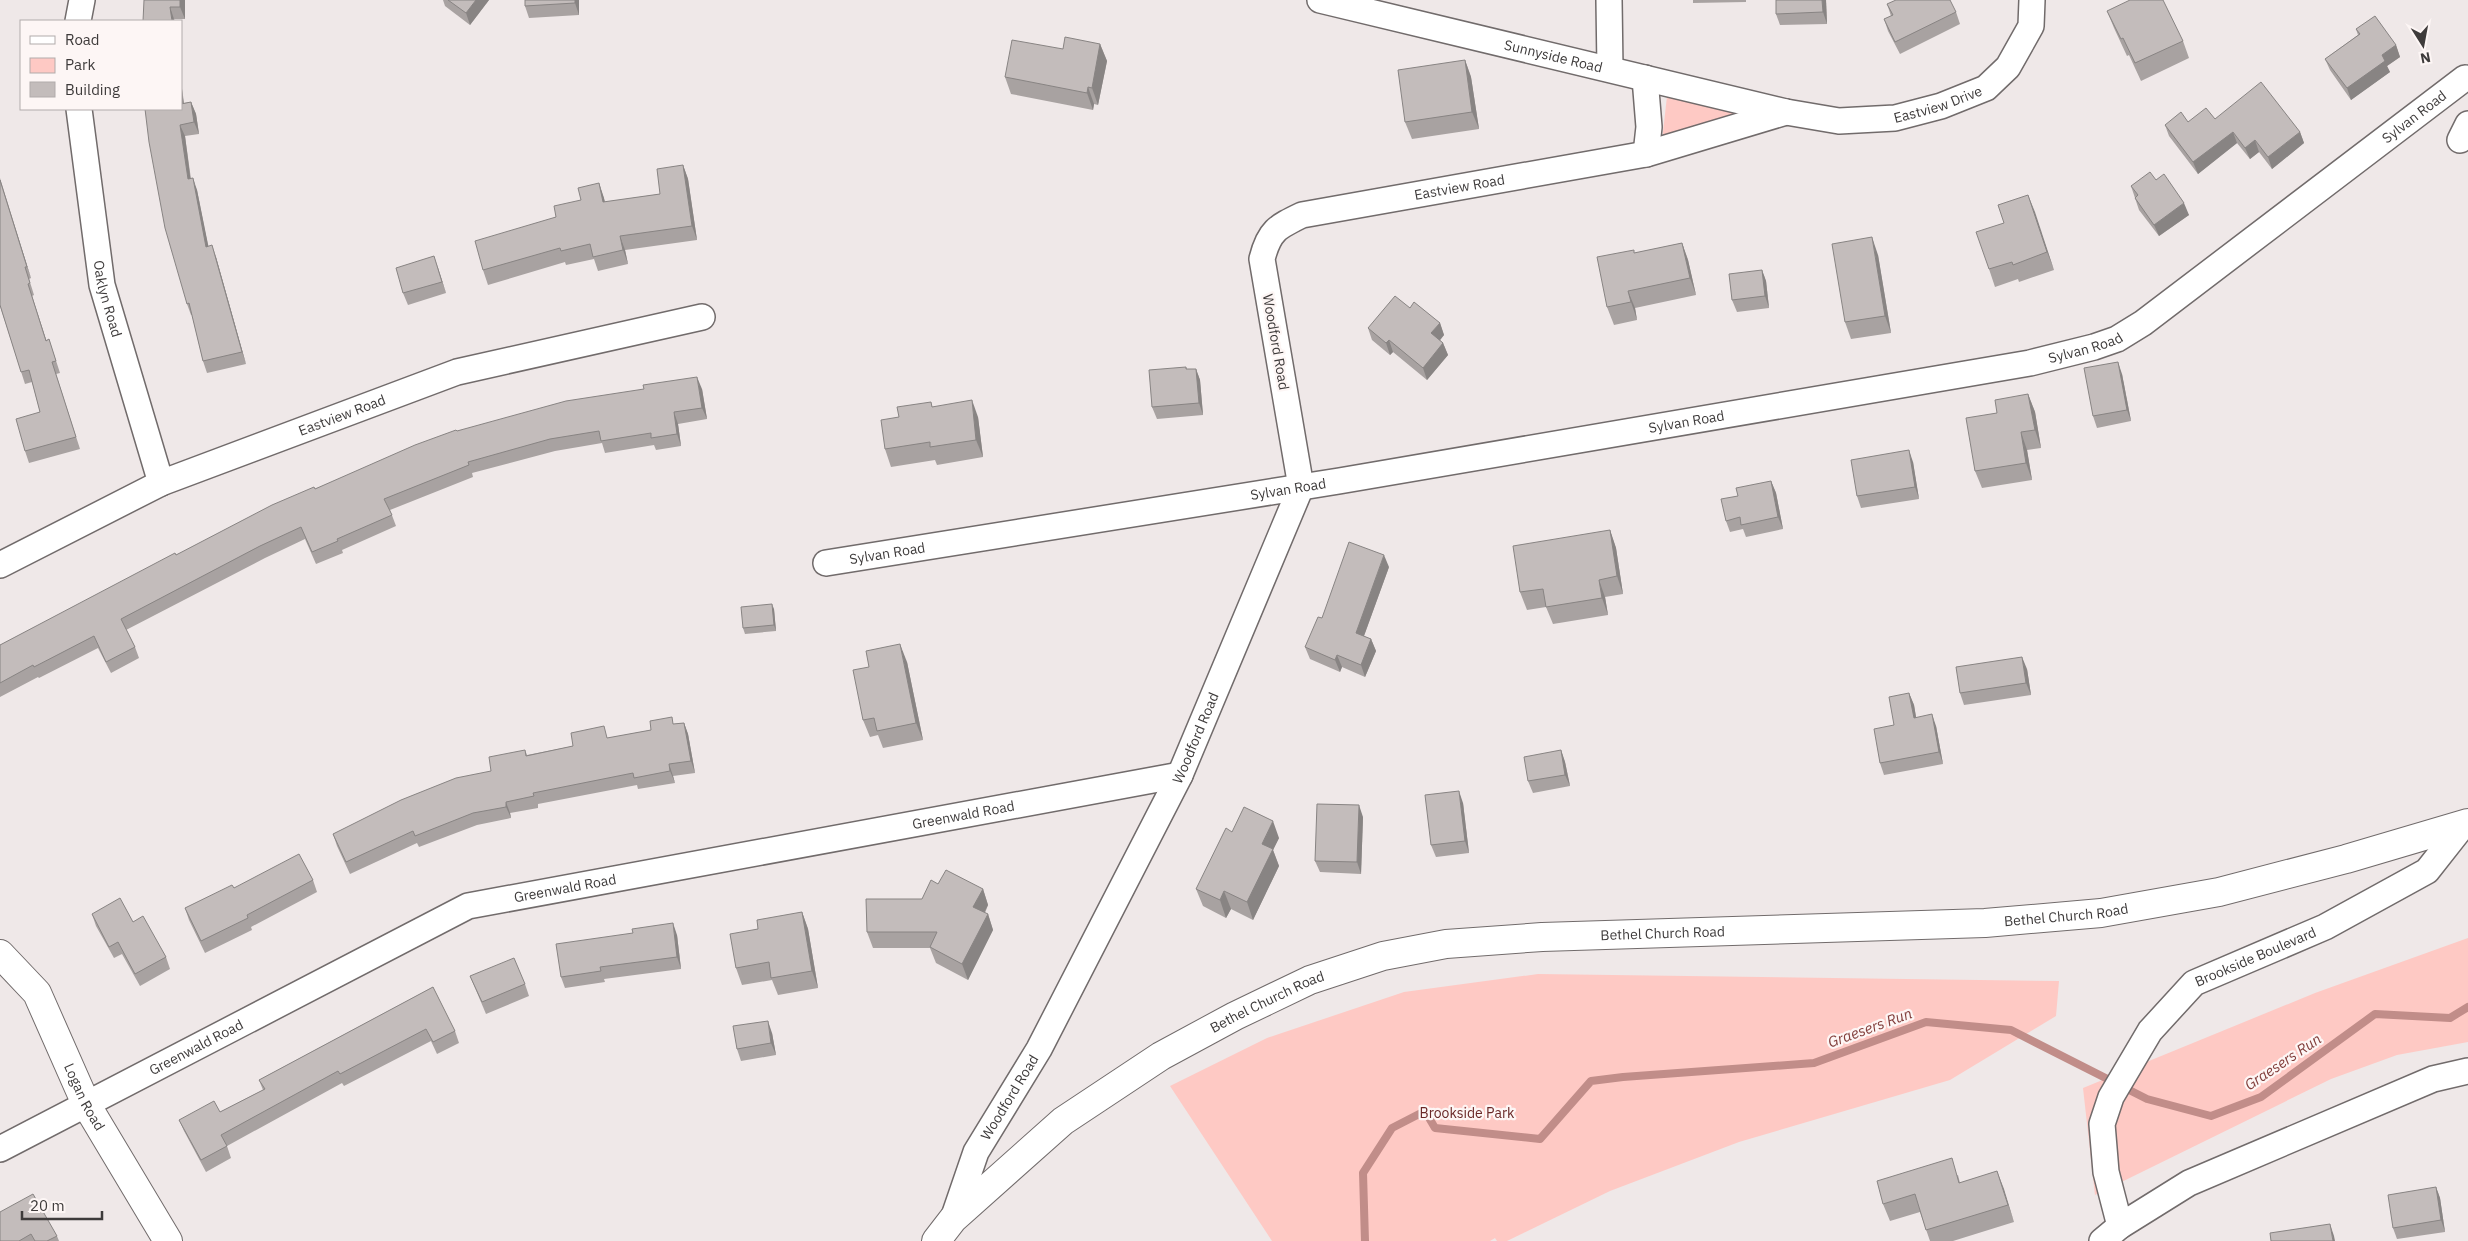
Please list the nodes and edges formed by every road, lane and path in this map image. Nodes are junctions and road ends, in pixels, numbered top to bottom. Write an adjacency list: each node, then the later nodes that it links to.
1 (82, 0): 5 (street)
2 (1320, 0): 6 (street, Sunnyside Road)
3 (1610, 0): 6 (street)
4 (2032, 0): 10 (street, Eastview Drive)
5 (78, 20)
6 (1610, 69): 7 (street, Sunnyside Road)
7 (1645, 78): 10 (street, Sunnyside Road); 11 (street)
8 (2465, 78): 15 (street, Sylvan Road)
9 (79, 110): 14 (street, Oaklyn Road)
10 (1786, 112): 11 (street, Eastview Road)
11 (1646, 154): 12 (street, Eastview Road)
12 (1276, 228): 15 (street, Woodford Road)
13 (702, 317): 14 (street, Eastview Road)
14 (161, 483): 17 (street, Eastview Road)
15 (1301, 487): 16 (street, Sylvan Road); 18 (street, Woodford Road)
16 (826, 563)
17 (0, 566)
18 (1180, 775): 22 (street, Greenwald Road); 24 (street, Woodford Road)
19 (2466, 824): 24 (street, Bethel Church Road); 25 (street, Brookside Boulevard)
20 (0, 954): 22 (street, Logan Road)
21 (2468, 1071): 25 (street, Brookside Boulevard)
22 (86, 1104): 23 (street, Greenwald Road); 26 (street, Logan Road)
23 (0, 1149)
24 (954, 1219): 27 (street, Bethel Church Road)
25 (2111, 1233)
26 (168, 1241)
27 (936, 1241)

